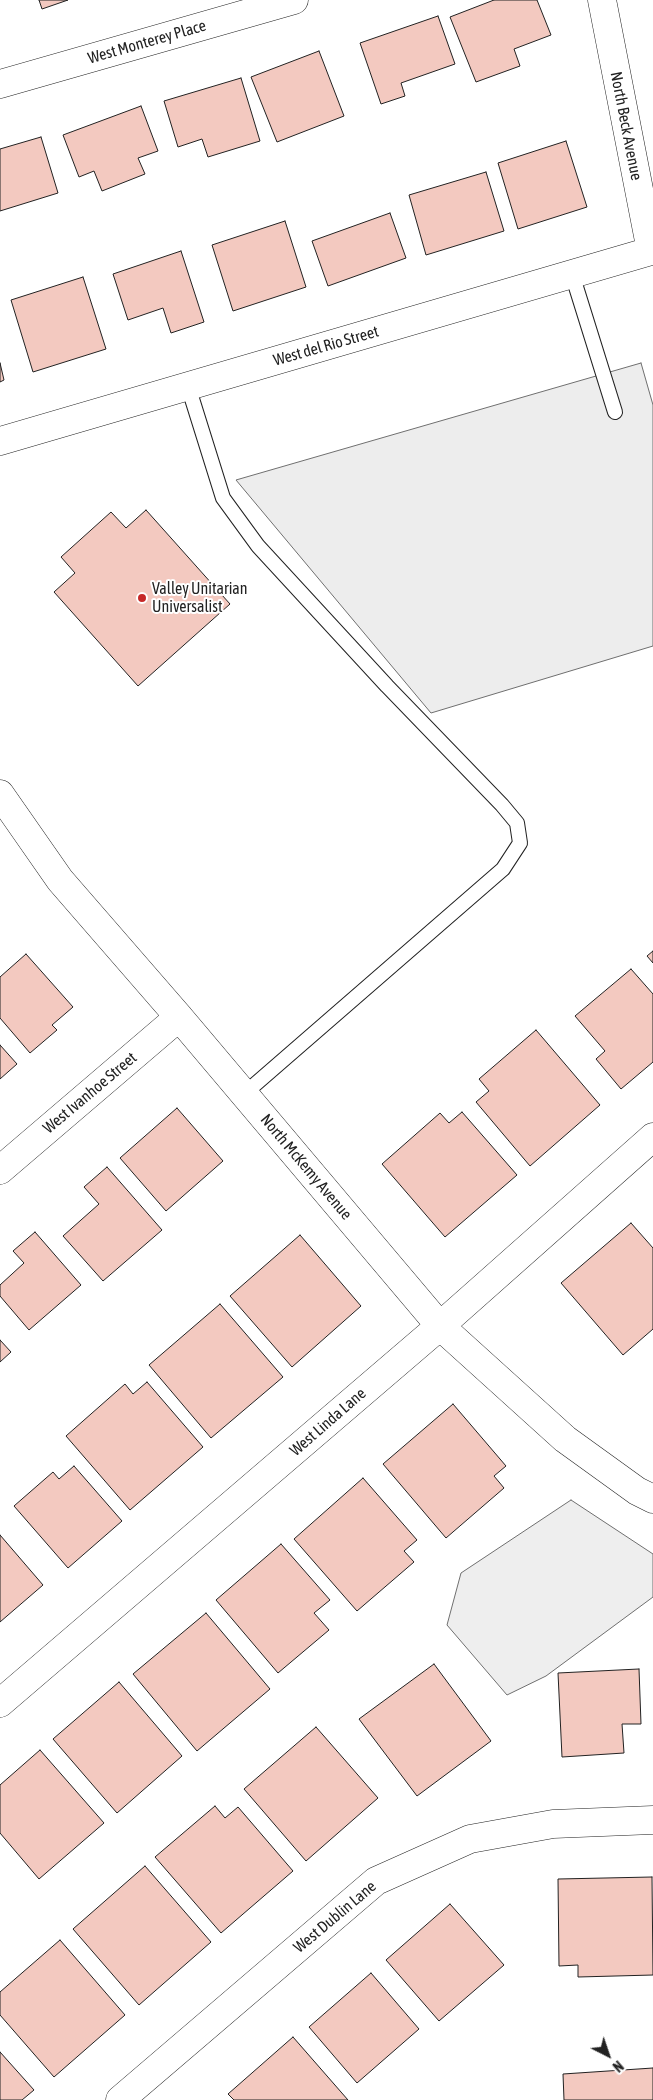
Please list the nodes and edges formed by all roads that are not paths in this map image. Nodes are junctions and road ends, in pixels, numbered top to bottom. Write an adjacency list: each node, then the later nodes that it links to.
1 (294, 0): 3 (street, West Monterey Place)
2 (602, 0): 4 (street, North Beck Avenue)
3 (0, 84)
4 (651, 251): 5 (street, West del Rio Street)
5 (572, 274): 6 (street, West del Rio Street); 7 (lane)
6 (188, 386): 8 (street, West del Rio Street); 11 (lane)
7 (615, 412)
8 (0, 441)
9 (0, 794): 10 (street, North McKemy Avenue)
10 (179, 1017): 11 (street, North McKemy Avenue); 13 (street, West Ivanhoe Street)
11 (244, 1094): 14 (street, North McKemy Avenue)
12 (653, 1137): 14 (street, West Linda Lane)
13 (0, 1170)
14 (440, 1326): 15 (street, North McKemy Avenue); 16 (street, West Linda Lane)
15 (653, 1499)
16 (0, 1703)
17 (653, 1820): 18 (street, West Dublin Lane)
18 (120, 2100)

